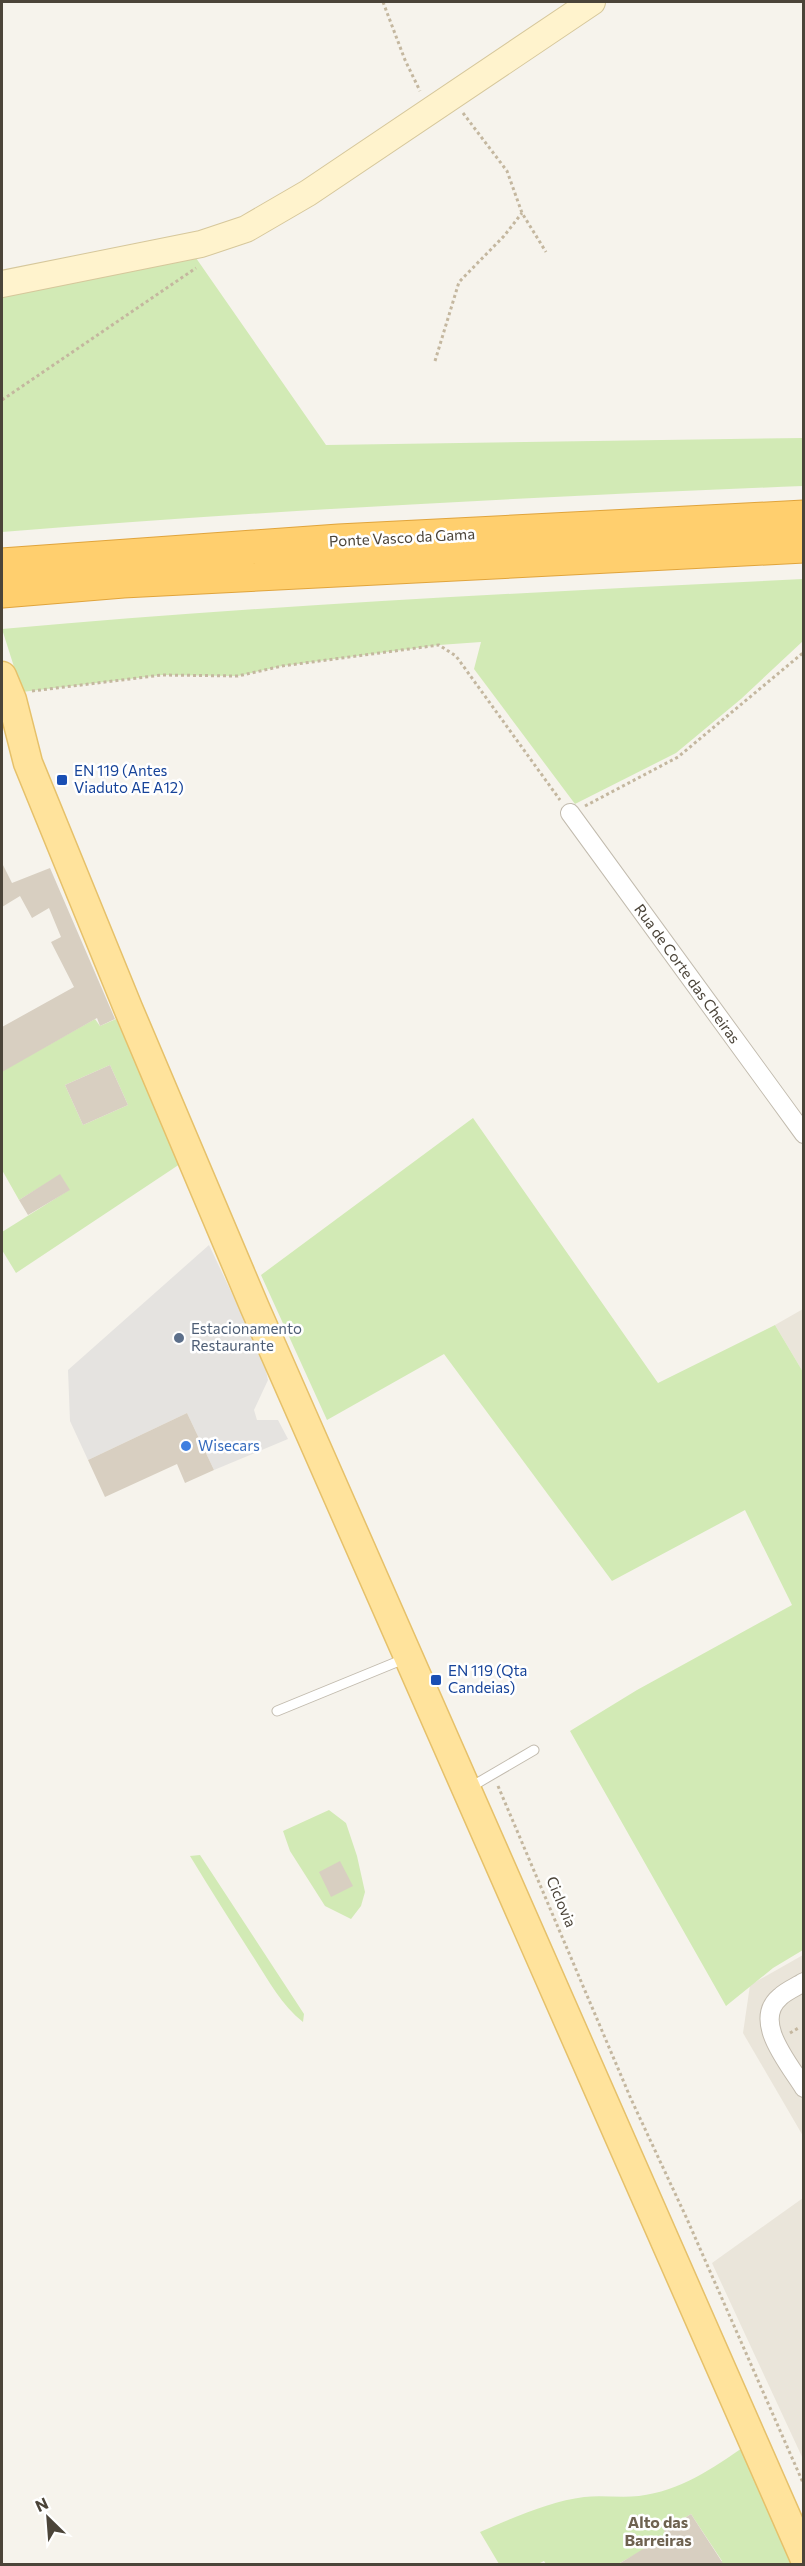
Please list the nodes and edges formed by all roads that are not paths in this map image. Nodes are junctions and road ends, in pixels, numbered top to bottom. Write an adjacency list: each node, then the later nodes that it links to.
1 (591, 2): 2 (street)
2 (2, 282)
3 (804, 518): 5 (highway, Ponte Vasco da Gama)
4 (804, 546): 5 (highway, Ponte Vasco da Gama)
5 (8, 577)
6 (5, 699): 9 (main road)
7 (570, 813): 8 (street, Rua de Corte das Cheiras)
8 (804, 1134)
9 (409, 1657): 10 (lane); 12 (main road)
10 (277, 1712)
11 (534, 1750): 12 (lane)
12 (467, 1790): 15 (main road)
13 (804, 1982): 14 (street)
14 (804, 2088)
15 (804, 2557)

